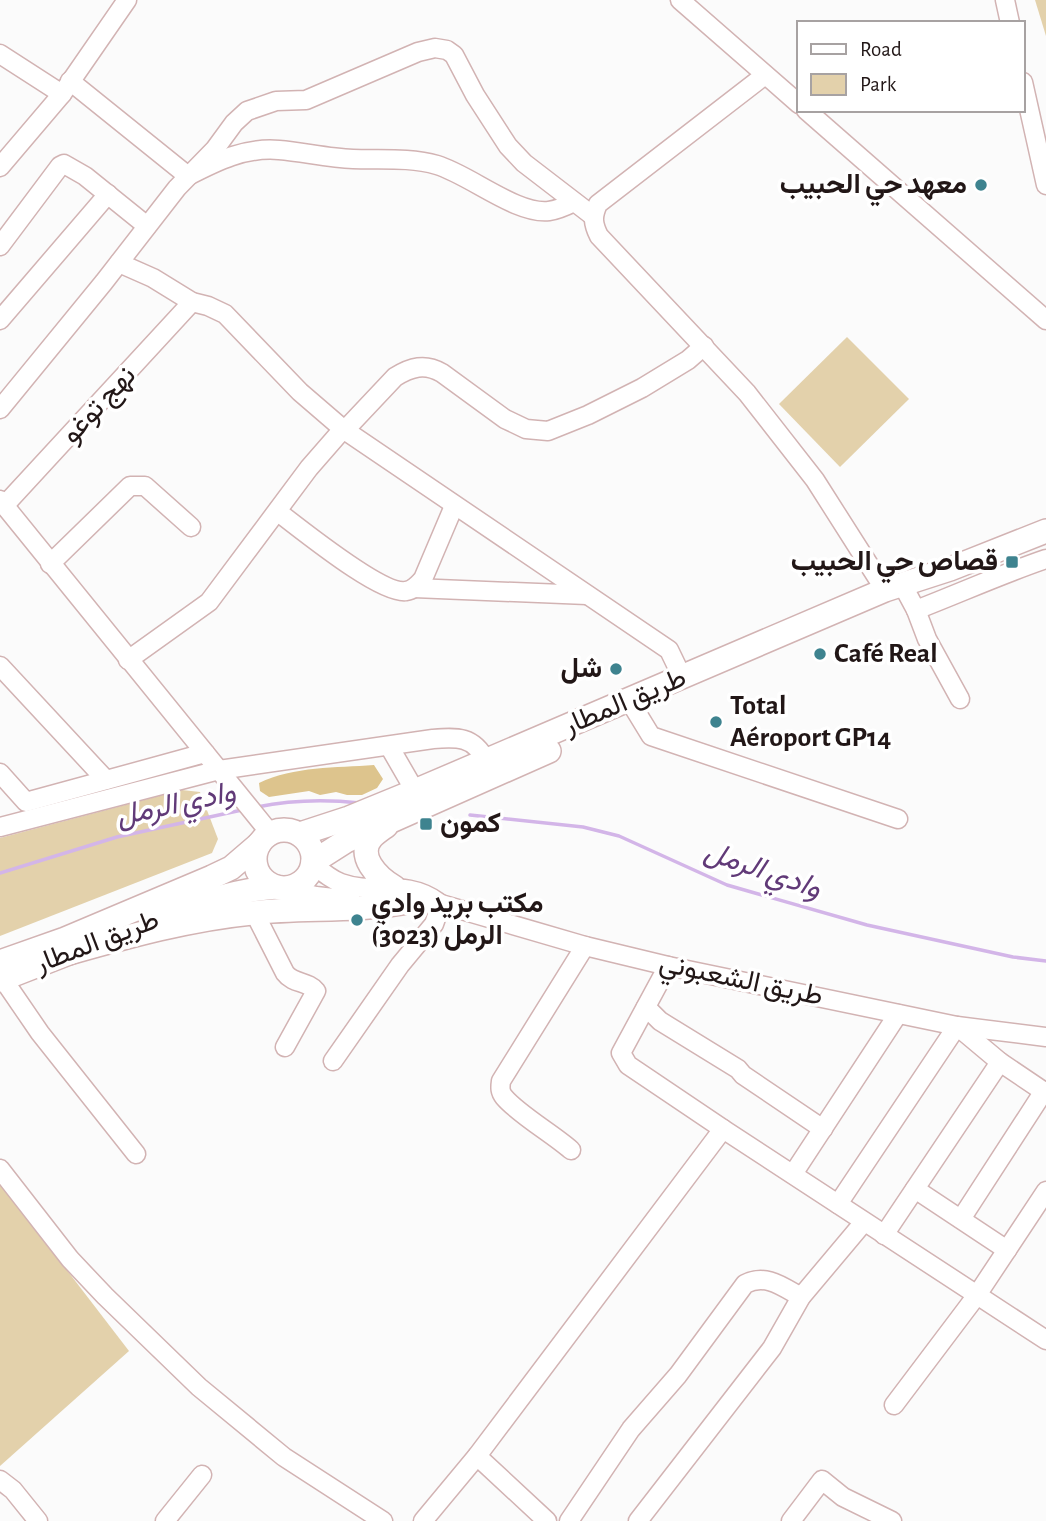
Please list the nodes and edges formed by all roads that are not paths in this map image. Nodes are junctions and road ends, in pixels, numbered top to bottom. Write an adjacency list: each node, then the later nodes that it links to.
1 (127, 0): 7 (street)
2 (680, 0): 6 (street)
3 (1005, 0): 4 (street)
4 (1010, 21)
5 (0, 54): 7 (street)
6 (765, 75): 9 (street); 16 (street)
7 (66, 88): 11 (street); 12 (street)
8 (1025, 91): 13 (street)
9 (797, 102)
10 (808, 112): 23 (street)
11 (0, 167)
12 (188, 176): 15 (street); 15 (street); 18 (street)
13 (1046, 185)
14 (108, 194): 17 (street); 18 (street); 22 (street)
15 (574, 202): 16 (street)
16 (593, 216): 24 (street)
17 (7, 224): 19 (street)
18 (147, 226): 20 (street)
19 (0, 246)
20 (119, 263): 21 (street); 25 (street)
21 (192, 302): 26 (street); 27 (street, نهج توغو)
22 (0, 320)
23 (1046, 320)
24 (704, 346): 26 (street); 36 (street)
25 (0, 409)
26 (344, 430): 28 (street); 29 (street)
27 (2, 503): 33 (street)
28 (453, 506): 34 (street); 35 (street)
29 (278, 512): 34 (street); 37 (street)
30 (191, 527): 33 (street)
31 (1046, 531): 36 (main road, طريق المطار)
32 (1046, 559): 36 (street)
33 (50, 564): 37 (street)
34 (414, 588): 35 (street)
35 (587, 595): 39 (street)
36 (903, 595): 39 (main road, طريق المطار); 40 (street); 41 (main road, طريق المطار)
37 (128, 660): 43 (street)
38 (1, 669): 47 (street)
39 (682, 677): 41 (main road, طريق المطار)
40 (960, 699)
41 (632, 706): 44 (main road, طريق المطار); 50 (street); 51 (main road, طريق المطار)
42 (389, 746): 44 (street); 45 (street); 48 (street)
43 (205, 753): 45 (street); 47 (street)
44 (486, 761): 48 (main road, طريق المطار)
45 (219, 770): 49 (street); 54 (street)
46 (0, 773): 49 (street)
47 (106, 780): 49 (street)
48 (415, 791): 53 (main road, طريق المطار)
49 (28, 811): 52 (street)
50 (898, 818)
51 (396, 819): 55 (main road, طريق المطار); 57 (main road)
52 (0, 827)
53 (300, 834): 54 (main road); 55 (main road)
54 (264, 839): 56 (main road); 63 (main road, طريق المطار)
55 (313, 863): 56 (main road); 57 (street, طريق الشعبوني)
56 (279, 888): 57 (street, طريق الشعبوني); 61 (main road, طريق المطار)
57 (398, 895): 58 (street, طريق الشعبوني); 59 (main road)
58 (441, 904): 60 (street, طريق الشعبوني); 69 (street)
59 (254, 912): 61 (main road); 68 (street)
60 (585, 946): 62 (street, طريق الشعبوني); 74 (street)
61 (69, 953): 63 (main road, طريق المطار)
62 (668, 966): 64 (street); 65 (street, طريق الشعبوني)
63 (1, 974): 75 (street)
64 (646, 1007): 72 (street); 73 (street)
65 (898, 1014): 66 (street, طريق الشعبوني); 73 (street)
66 (957, 1026): 67 (street, طريق الشعبوني); 70 (street); 80 (street)
67 (1046, 1037)
68 (285, 1047)
69 (333, 1061)
70 (1000, 1062): 71 (street); 78 (street)
71 (1045, 1092): 81 (street)
72 (723, 1129): 77 (street); 89 (street)
73 (823, 1129): 77 (street)
74 (571, 1150)
75 (136, 1154)
76 (0, 1169): 94 (street)
77 (793, 1174): 80 (street)
78 (915, 1189): 81 (street); 83 (street)
79 (1046, 1191): 84 (street)
80 (838, 1204): 82 (street)
81 (961, 1219): 84 (street)
82 (864, 1222): 83 (street); 86 (street)
83 (884, 1235): 85 (street)
84 (1007, 1250): 85 (street)
85 (976, 1295): 87 (street); 88 (street)
86 (801, 1297): 97 (street); 98 (street)
87 (1046, 1340)
88 (894, 1405)
89 (477, 1456): 95 (street); 96 (street)
90 (202, 1475): 93 (street)
91 (0, 1480): 92 (street)
92 (38, 1521)
93 (165, 1521)
94 (383, 1521)
95 (423, 1521)
96 (547, 1521)
97 (569, 1521)
98 (638, 1521)
99 (791, 1521): 100 (street)
100 (892, 1521)

